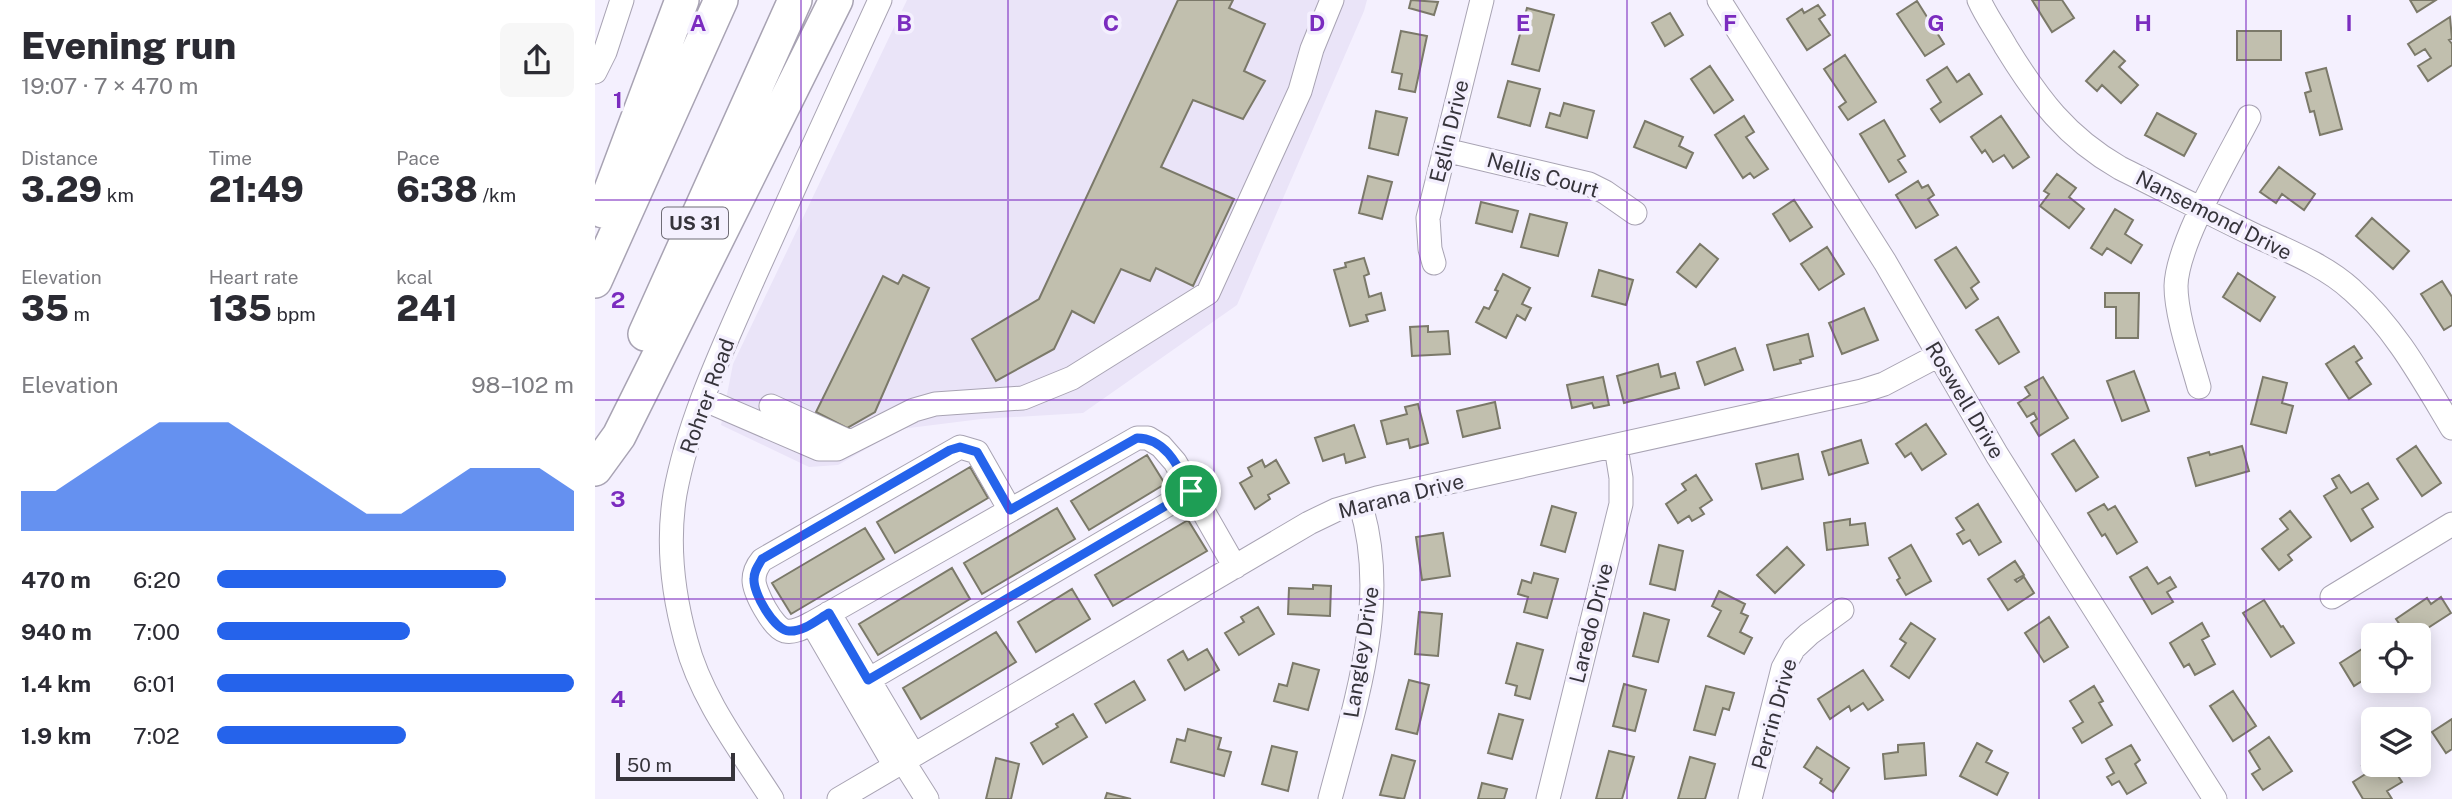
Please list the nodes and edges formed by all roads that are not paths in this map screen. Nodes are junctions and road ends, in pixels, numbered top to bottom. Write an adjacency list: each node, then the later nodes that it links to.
1 (622, 0): 11 (street)
2 (682, 0): 16 (highway)
3 (721, 0): 18 (highway, US 31)
4 (795, 0): 25 (highway, US 31)
5 (836, 0): 27 (highway)
6 (880, 0): 21 (street, Rohrer Road)
7 (1332, 0): 24 (street)
8 (1482, 0): 13 (street, Eglin Drive)
9 (1719, 0): 19 (street, Roswell Drive)
10 (1979, 0): 14 (street, Nansemond Drive)
11 (595, 72)
12 (2249, 117): 14 (street)
13 (1445, 150): 15 (street, Nellis Court); 17 (street, Eglin Drive)
14 (2202, 209): 20 (street); 23 (street, Nansemond Drive)
15 (1635, 213)
16 (595, 231)
17 (1434, 263)
18 (595, 281)
19 (1939, 355): 26 (street, Marana Drive); 44 (street, Roswell Drive)
20 (2199, 387)
21 (703, 399): 24 (street); 38 (street, Rohrer Road)
22 (771, 406): 24 (street)
23 (2452, 428)
24 (850, 442)
25 (595, 445)
26 (1616, 447): 29 (street, Marana Drive); 42 (street, Laredo Drive)
27 (595, 469)
28 (1191, 491): 30 (street); 32 (street); 36 (street)
29 (1360, 503): 32 (street, Marana Drive); 41 (street, Langley Drive)
30 (1010, 510): 35 (street); 35 (street)
31 (2452, 524): 33 (street)
32 (1234, 567): 37 (street, Marana Drive)
33 (2332, 597)
34 (1842, 610): 43 (street, Perrin Drive)
35 (820, 618): 36 (street)
36 (860, 685): 37 (street)
37 (904, 760): 39 (street, Marana Drive); 40 (street)
38 (772, 799)
39 (839, 799)
40 (927, 799)
41 (1330, 799)
42 (1548, 799)
43 (1750, 799)
44 (2215, 799)

